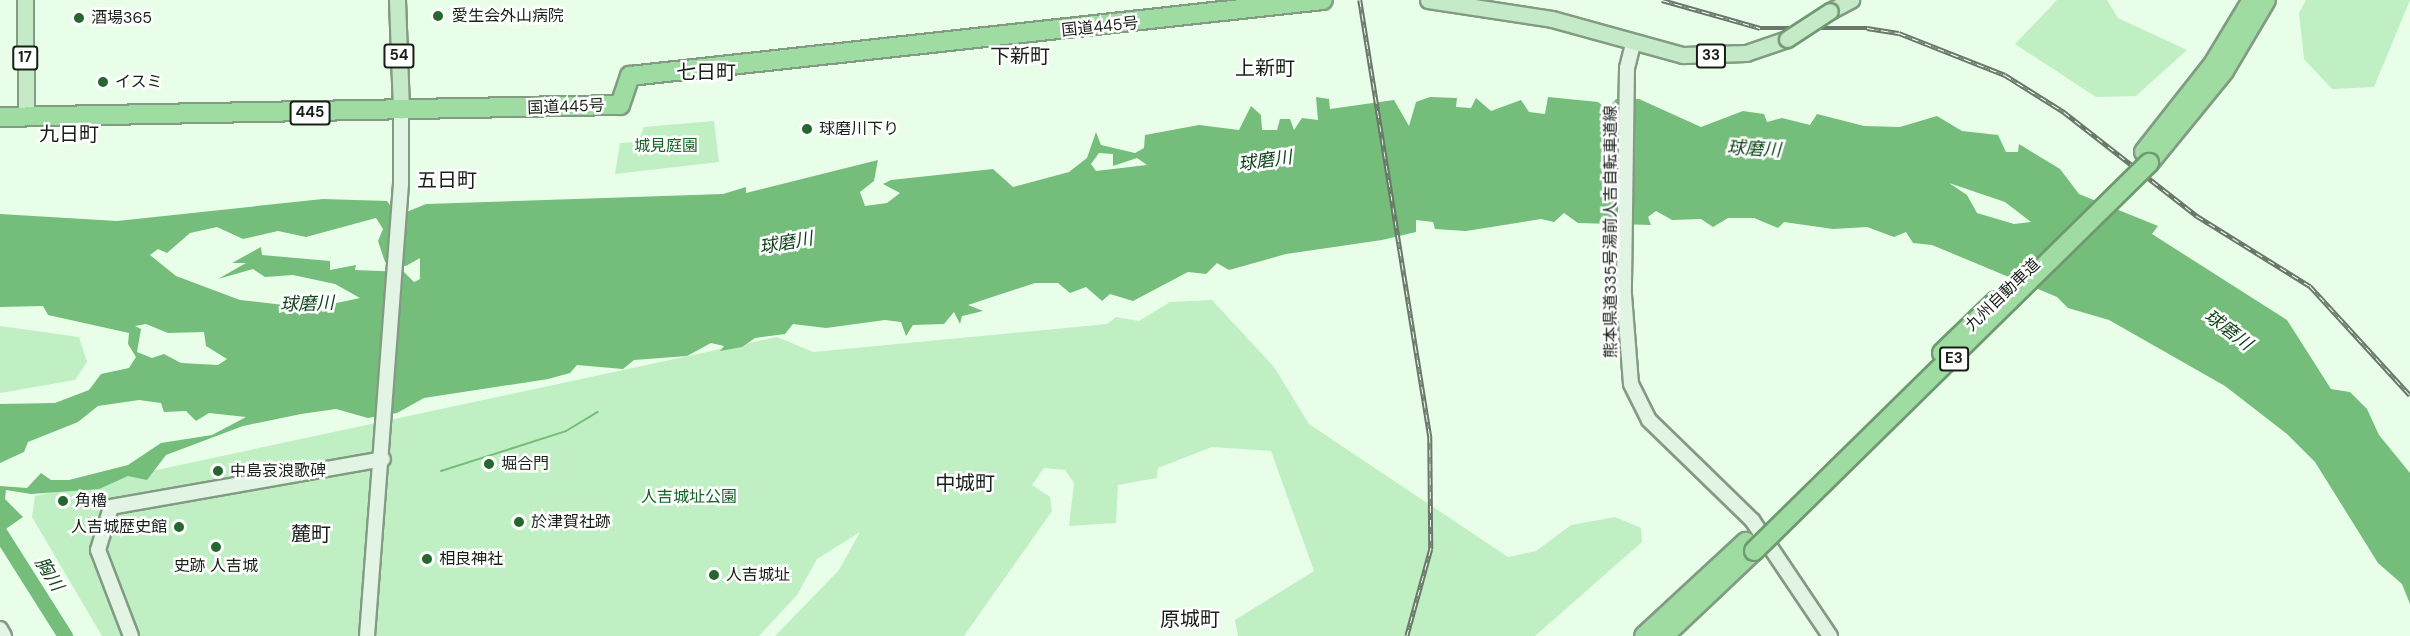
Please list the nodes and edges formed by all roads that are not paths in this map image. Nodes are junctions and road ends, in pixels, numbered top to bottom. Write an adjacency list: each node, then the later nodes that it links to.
1 (25, 0): 10 (main road, 17)
2 (397, 0): 9 (main road, 54)
3 (1323, 0): 9 (highway, 国道445号 / 445)
4 (1428, 0): 8 (main road, 33)
5 (1851, 0): 8 (main road, 33, bridge)
6 (2252, 0): 12 (highway, 九州自動車道 / E3)
7 (2266, 0): 12 (highway, 九州自動車道 / E3)
8 (1633, 44): 21 (street, 熊本県道335号湯前人吉自転車道線)
9 (400, 111): 10 (highway, 国道445号 / 445); 13 (street)
10 (26, 116): 11 (highway, 国道445号 / 445)
11 (0, 117)
12 (2145, 160): 14 (highway, 九州自動車道 / E3, bridge)
13 (383, 459): 17 (street); 18 (street)
14 (1750, 546): 19 (highway, 九州自動車道 / E3); 20 (highway, 九州自動車道 / E3)
15 (0, 629): 16 (street)
16 (4, 636)
17 (131, 636)
18 (367, 636)
19 (1644, 636)
20 (1664, 636)
21 (1830, 636)

